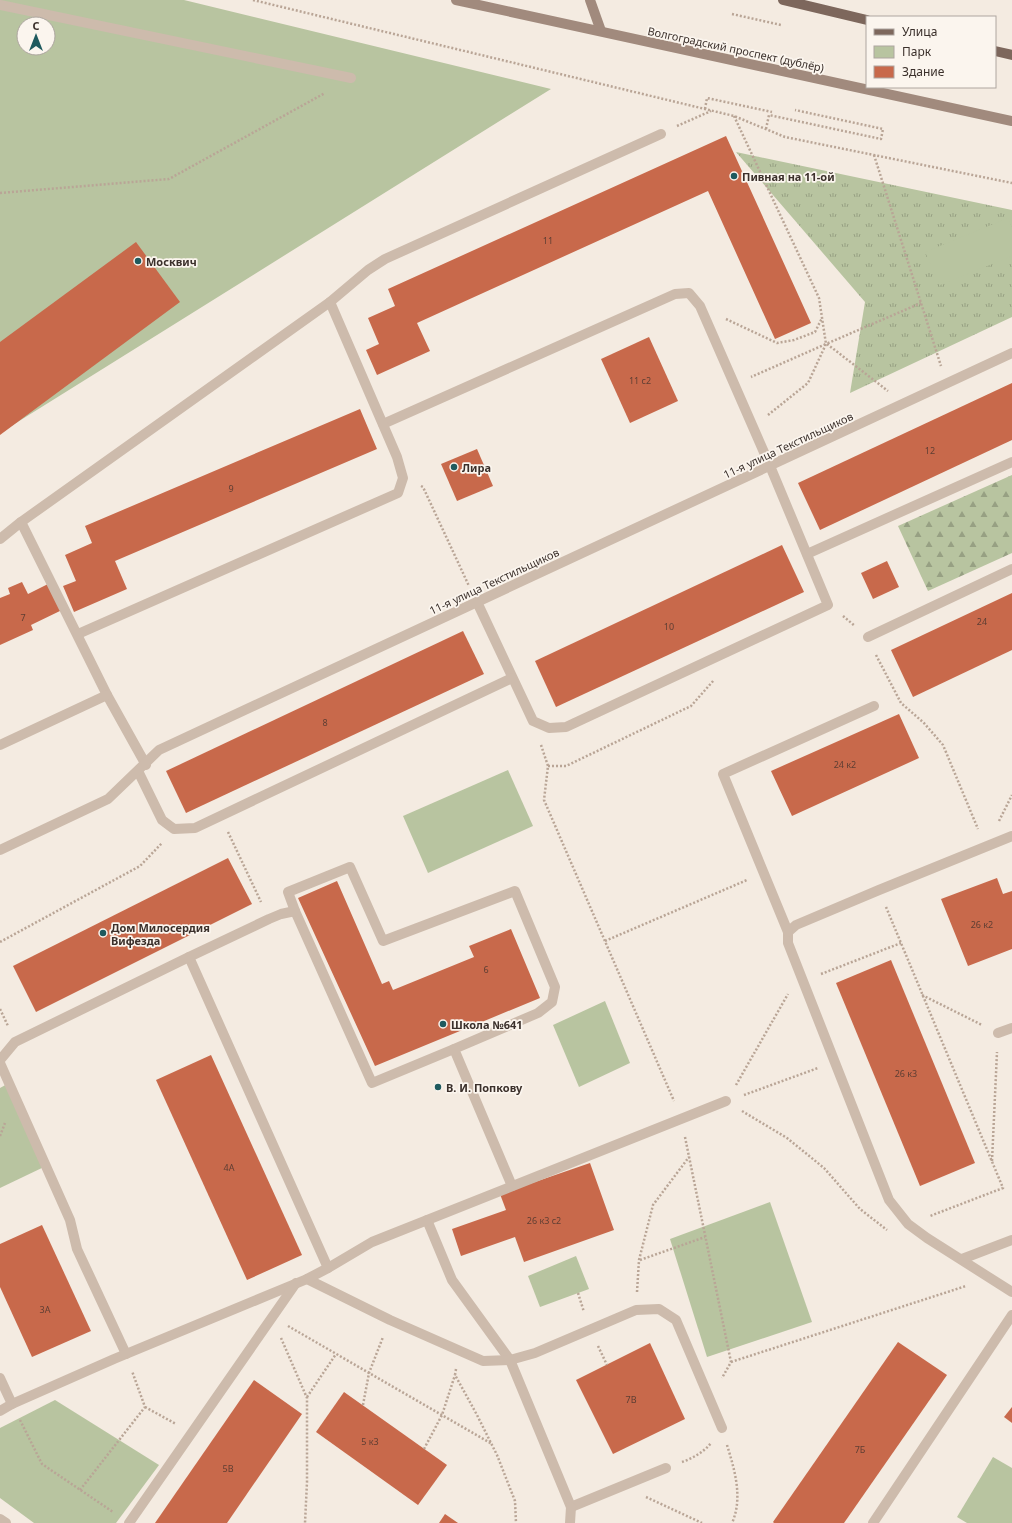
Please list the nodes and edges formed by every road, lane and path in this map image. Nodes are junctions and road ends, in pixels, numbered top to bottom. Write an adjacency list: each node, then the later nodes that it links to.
1 (253, 0): 13 (path)
2 (456, 0): 9 (main road, Волгоградский проспект (дублёр))
3 (590, 0): 9 (main road)
4 (783, 0): 7 (main road, bridge)
5 (0, 5): 12 (street)
6 (732, 14): 8 (path)
7 (866, 20)
8 (782, 25)
9 (602, 31): 18 (main road, Волгоградский проспект (дублёр))
10 (996, 51): 11 (main road)
11 (1012, 55)
12 (351, 78): 23 (path)
13 (705, 109): 14 (path); 16 (path)
14 (712, 110): 17 (path); 20 (path)
15 (795, 110): 19 (path)
16 (772, 112)
17 (734, 116): 19 (path); 27 (path)
18 (1012, 121)
19 (766, 129): 21 (path)
20 (661, 134): 24 (street)
21 (874, 155): 22 (path); 25 (path)
22 (1012, 183)
23 (0, 192)
24 (330, 302): 33 (street); 38 (street)
25 (921, 303): 28 (path); 30 (path)
26 (700, 306): 27 (path); 31 (street); 33 (street)
27 (822, 318): 28 (path)
28 (826, 344): 31 (path); 32 (path); 34 (path)
29 (1012, 354): 30 (street, 11-я улица Текстильщиков)
30 (947, 384): 32 (street, 11-я улица Текстильщиков)
31 (734, 385): 34 (street)
32 (904, 404): 36 (street, 11-я улица Текстильщиков)
33 (383, 424): 37 (street)
34 (753, 427): 36 (street)
35 (1012, 462): 40 (street)
36 (770, 466): 40 (street); 43 (street, 11-я улица Текстильщиков)
37 (403, 478): 42 (path); 45 (street)
38 (21, 522): 39 (street); 45 (street)
39 (0, 539)
40 (807, 554): 44 (street)
41 (1012, 569): 46 (street)
42 (466, 581)
43 (477, 602): 48 (street); 52 (street, 11-я улица Текстильщиков)
44 (828, 605): 46 (path); 48 (street)
45 (78, 634): 49 (street)
46 (868, 637): 56 (path)
47 (716, 677): 63 (path)
48 (512, 678): 53 (street)
49 (107, 695): 51 (street); 52 (street)
50 (874, 706): 58 (street)
51 (0, 745)
52 (142, 768): 54 (street); 57 (street, 11-я улица Текстильщиков)
53 (220, 816): 54 (street); 61 (path)
54 (174, 829): 64 (path)
55 (1012, 836): 56 (street)
56 (986, 846): 59 (street)
57 (0, 850)
58 (764, 873): 62 (street); 63 (path)
59 (879, 890): 62 (street); 65 (path)
60 (295, 911): 61 (street); 71 (street); 71 (street)
61 (269, 919): 66 (street)
62 (788, 932): 67 (street)
63 (605, 941): 76 (path)
64 (0, 942)
65 (901, 943): 67 (path); 68 (path)
66 (189, 957): 72 (street); 87 (street)
67 (801, 977): 73 (street); 75 (path)
68 (922, 995): 70 (path); 78 (path)
69 (1012, 1028): 70 (street)
70 (998, 1033): 78 (path)
71 (454, 1049): 79 (street)
72 (0, 1060)
73 (835, 1062): 75 (path); 81 (street)
74 (0, 1063): 97 (street)
75 (726, 1101): 76 (street); 82 (path)
76 (681, 1118): 77 (path); 79 (street)
77 (689, 1157): 83 (path); 86 (path)
78 (992, 1162): 81 (path)
79 (512, 1186): 80 (street)
80 (427, 1220): 87 (street); 99 (street)
81 (908, 1224): 85 (street)
82 (889, 1232)
83 (705, 1237): 86 (path); 88 (path)
84 (1012, 1240): 85 (street)
85 (962, 1259): 88 (street)
86 (639, 1260): 92 (path)
87 (328, 1268): 89 (street)
88 (991, 1278): 91 (street)
89 (307, 1279): 90 (street); 95 (street)
90 (296, 1283): 94 (street); 97 (street)
91 (1012, 1292)
92 (636, 1310): 99 (street); 109 (street)
93 (1012, 1315): 125 (street)
94 (272, 1317): 98 (path); 103 (path); 110 (street)
95 (390, 1320): 96 (street); 100 (path)
96 (456, 1348): 99 (street); 101 (path)
97 (126, 1354): 104 (street); 106 (path)
98 (336, 1354): 100 (path); 103 (path)
99 (510, 1360): 116 (street)
100 (369, 1373): 105 (path); 108 (path)
101 (455, 1374): 108 (path); 111 (path)
102 (0, 1378): 104 (street)
103 (307, 1398): 120 (path)
104 (12, 1404): 107 (street); 115 (path)
105 (363, 1405)
106 (145, 1407): 110 (path); 115 (path)
107 (0, 1411)
108 (442, 1415): 111 (path); 112 (path)
109 (722, 1428): 113 (path); 124 (path)
110 (191, 1433): 119 (street)
111 (492, 1444): 121 (path)
112 (424, 1449)
113 (666, 1468): 114 (street)
114 (623, 1486): 116 (street); 123 (path)
115 (80, 1490): 119 (path)
116 (571, 1507): 122 (street)
117 (0, 1519): 118 (street)
118 (6, 1523)
119 (129, 1523)
120 (305, 1523)
121 (516, 1523)
122 (570, 1523)
123 (702, 1523)
124 (732, 1523)
125 (873, 1523)

